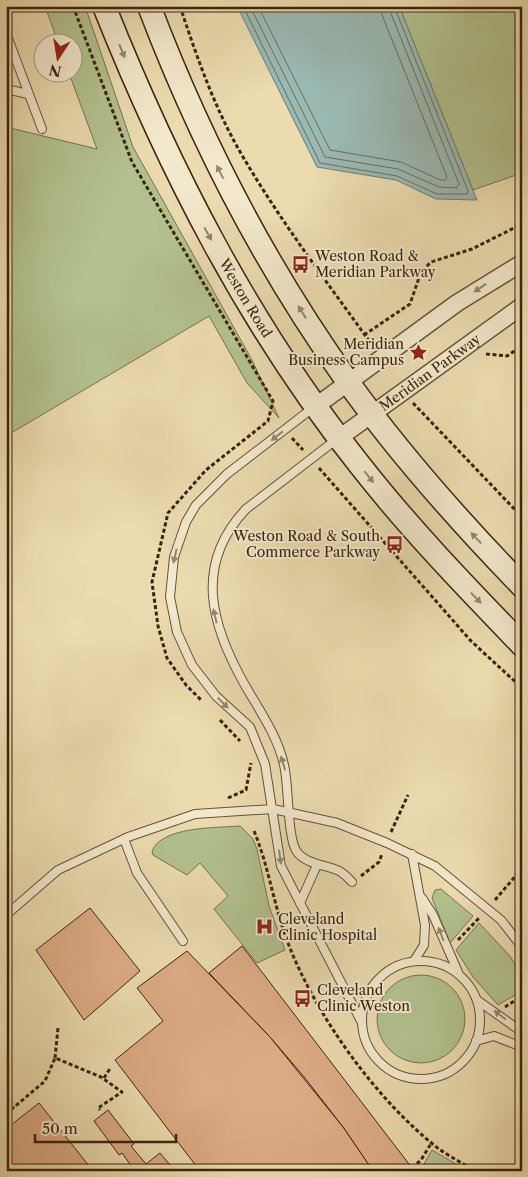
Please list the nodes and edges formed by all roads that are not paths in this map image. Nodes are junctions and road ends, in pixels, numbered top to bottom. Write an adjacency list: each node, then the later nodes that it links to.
1 (104, 6): 10 (main road, Weston Road, one-way to 10)
2 (149, 6): 9 (main road, one-way to 2)
3 (6, 33): 5 (lane)
4 (6, 89): 5 (lane)
5 (28, 94): 6 (lane)
6 (42, 129)
7 (522, 262): 9 (street, one-way to 9)
8 (522, 306): 11 (street, Meridian Parkway)
9 (348, 382): 10 (street); 11 (main road)
10 (316, 406): 12 (main road, Weston Road); 15 (lane, one-way to 15)
11 (371, 414): 12 (street, Meridian Parkway); 13 (main road, one-way to 11)
12 (339, 438): 14 (main road, Weston Road, one-way to 14); 16 (lane, one-way to 12)
13 (522, 586)
14 (522, 645)
15 (273, 809): 16 (lane); 17 (lane); 22 (lane, one-way to 22)
16 (290, 811): 18 (lane); 19 (lane)
17 (124, 839): 23 (lane); 24 (lane)
18 (412, 854): 21 (lane); 25 (lane)
19 (317, 866): 20 (lane); 22 (lane)
20 (352, 882)
21 (419, 894): 26 (lane); 27 (lane, one-way to 21)
22 (300, 904): 29 (lane)
23 (6, 915)
24 (183, 941)
25 (522, 947)
26 (414, 961): 27 (lane); 29 (lane)
27 (460, 976): 28 (lane)
28 (477, 1000): 30 (lane, one-way to 28); 31 (lane)
29 (361, 1021): 31 (lane)
30 (522, 1032)
31 (476, 1041): 32 (lane)
32 (522, 1046)

